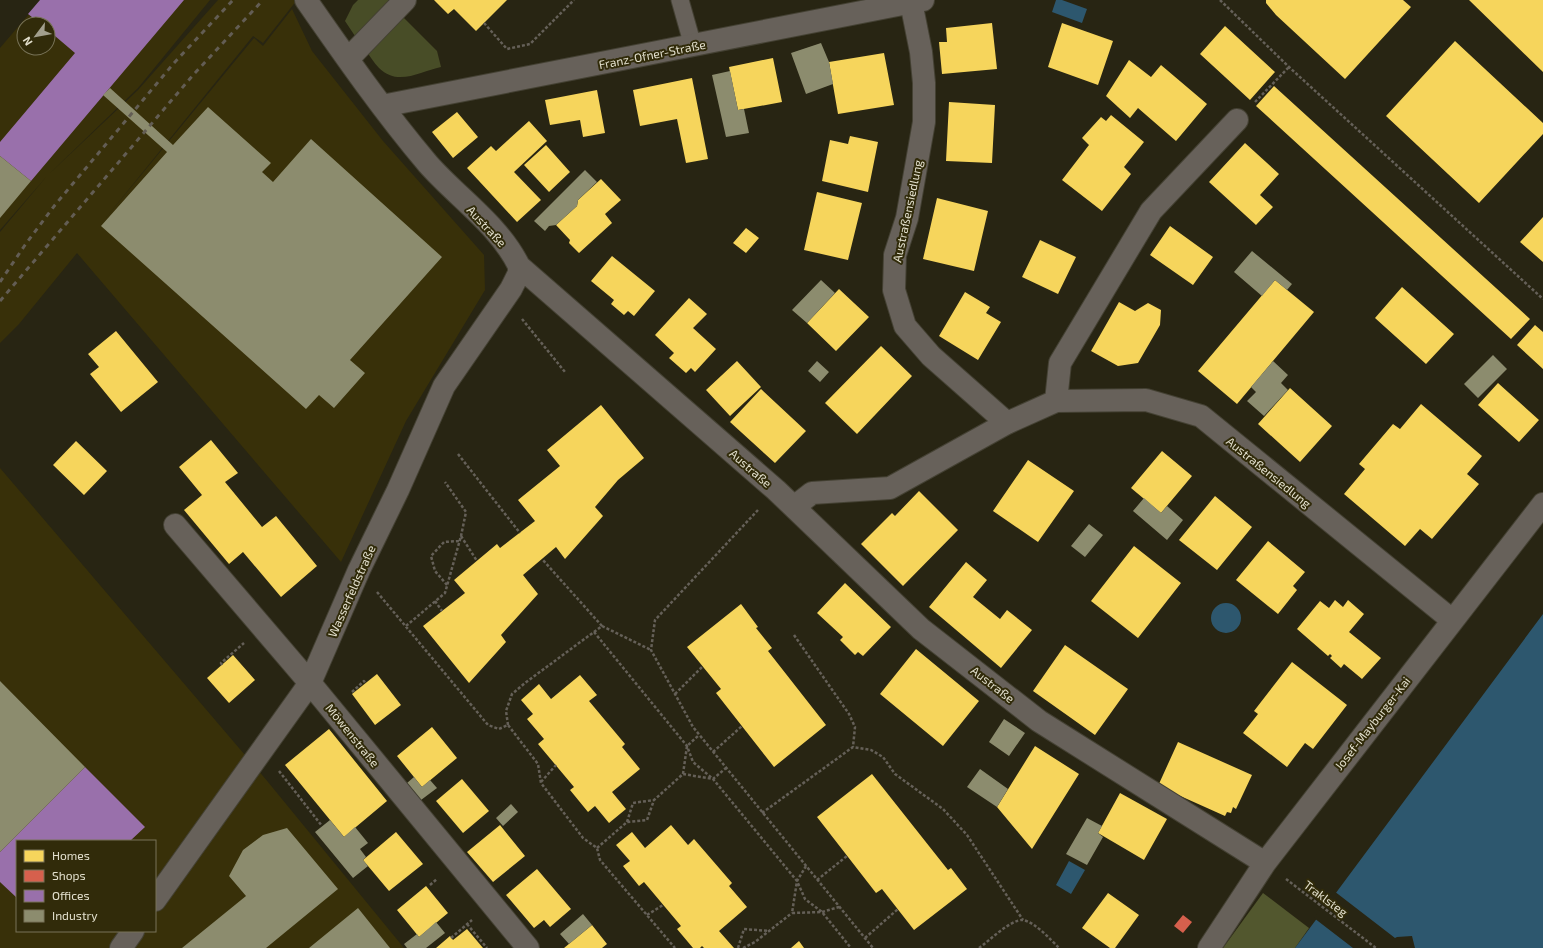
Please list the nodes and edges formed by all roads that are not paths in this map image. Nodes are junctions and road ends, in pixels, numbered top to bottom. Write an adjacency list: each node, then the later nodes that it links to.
1 (306, 0): 6 (street, Austraße)
2 (405, 0): 6 (street)
3 (680, 0): 5 (lane)
4 (917, 1): 5 (street, Franz-Ofner-Straße); 11 (street, Austraßensiedlung)
5 (693, 46): 7 (street, Franz-Ofner-Straße)
6 (348, 59): 7 (street, Austraße)
7 (382, 106): 9 (street, Austraße)
8 (1237, 120): 10 (street)
9 (518, 266): 13 (street, Austraße); 16 (street, Wasserfeldstraße)
10 (1056, 401): 11 (street, Austraßensiedlung); 15 (street, Austraßensiedlung)
11 (1007, 423): 13 (street, Austraßensiedlung)
12 (1543, 504): 15 (street, Josef-Mayburger-Kai)
13 (794, 507): 17 (street, Austraße)
14 (175, 525): 16 (street, Möwenstraße)
15 (1452, 620): 17 (street, Josef-Mayburger-Kai)
16 (310, 683): 18 (street, Wasserfeldstraße); 21 (street, Möwenstraße)
17 (1265, 863): 22 (street, Josef-Mayburger-Kai)
18 (156, 899)
19 (132, 932): 20 (street)
20 (120, 948)
21 (528, 948)
22 (1209, 948)

